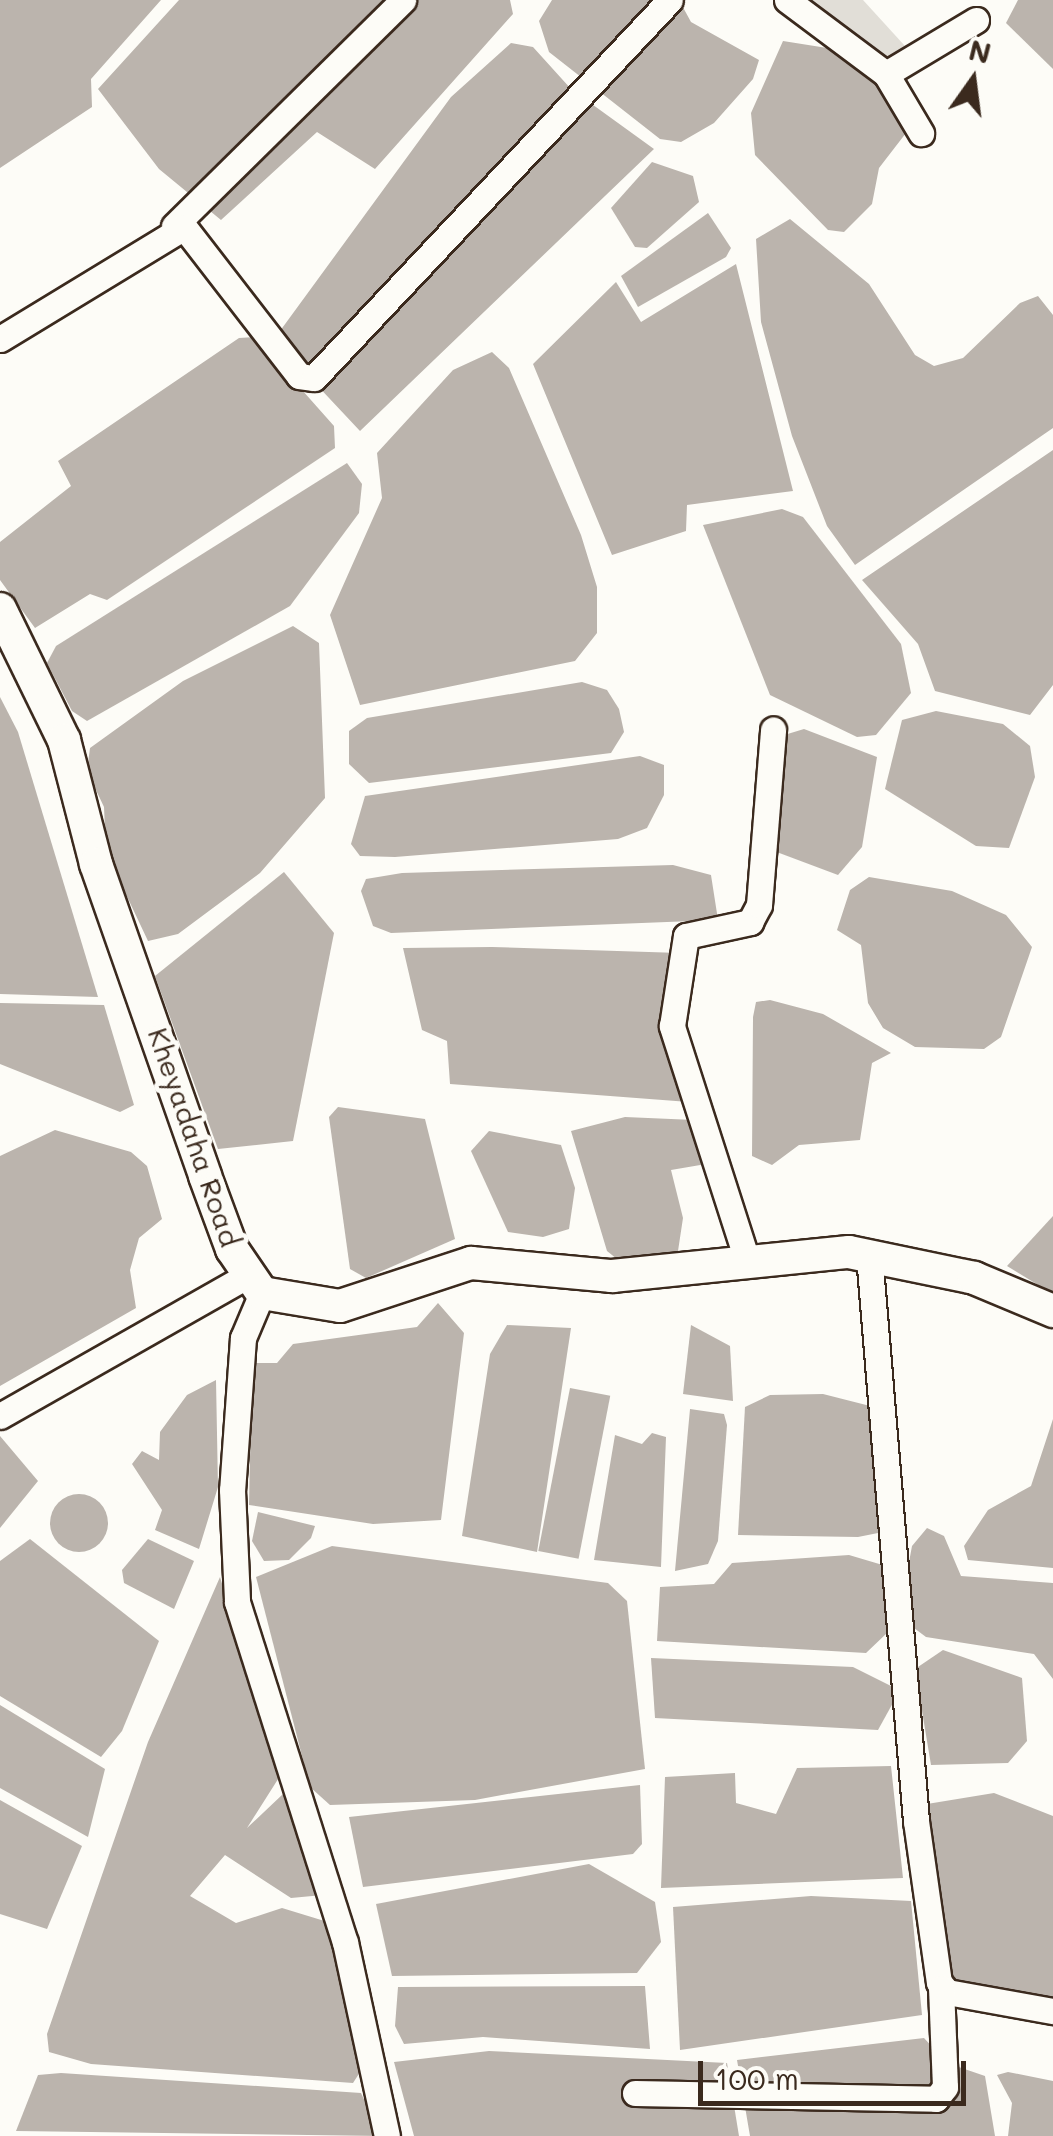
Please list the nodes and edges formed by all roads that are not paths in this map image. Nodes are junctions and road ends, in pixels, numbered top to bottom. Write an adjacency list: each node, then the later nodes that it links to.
1 (403, 0): 7 (street)
2 (670, 0): 7 (street)
3 (786, 0): 5 (street)
4 (976, 20): 5 (street)
5 (886, 74): 6 (street)
6 (921, 134)
7 (174, 226): 8 (street)
8 (0, 339)
9 (0, 609): 13 (main road, Kheyadaha Road)
10 (773, 730): 12 (street)
11 (869, 1255): 12 (main road); 14 (main road); 16 (street)
12 (746, 1257): 13 (main road)
13 (243, 1295): 15 (street); 19 (street)
14 (1053, 1312)
15 (0, 1416)
16 (941, 1988): 17 (street); 18 (street)
17 (1053, 2011)
18 (635, 2094)
19 (387, 2136)

